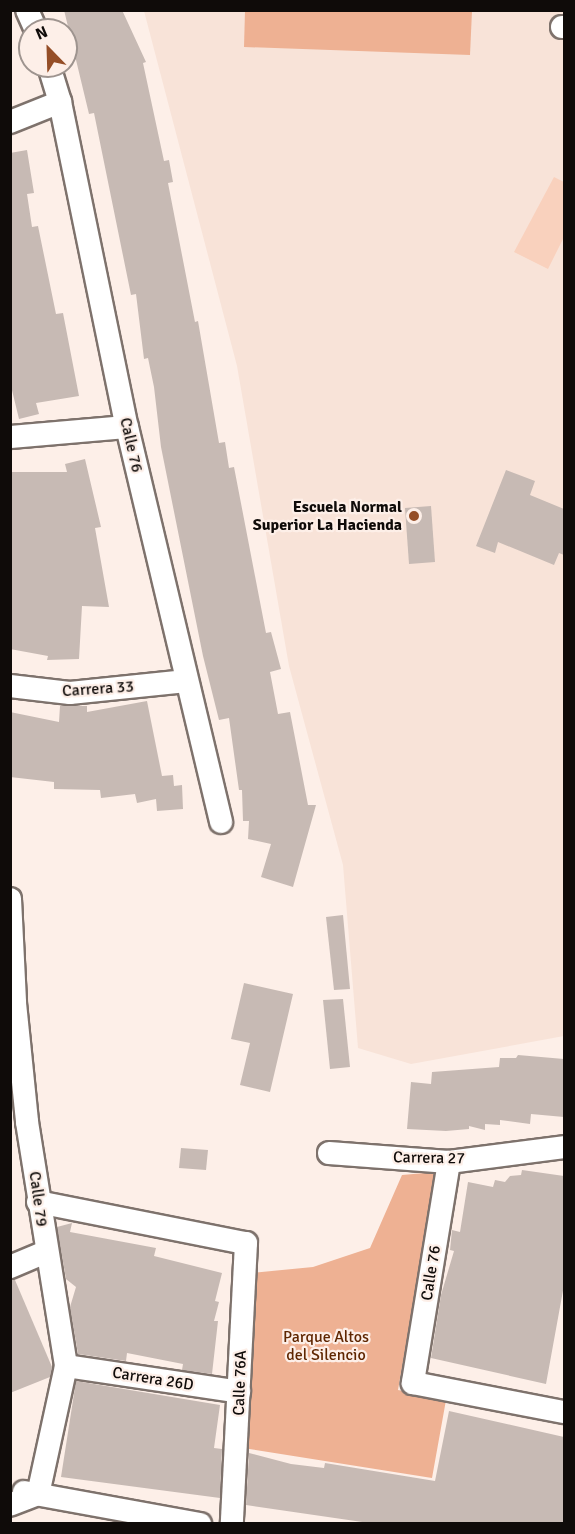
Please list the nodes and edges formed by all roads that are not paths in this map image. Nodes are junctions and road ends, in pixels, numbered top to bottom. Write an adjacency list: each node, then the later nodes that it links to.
1 (53, 78): 2 (street, Calle 76)
2 (60, 102): 3 (street); 4 (street, Calle 76)
3 (10, 122)
4 (127, 427): 5 (street); 6 (street, Calle 76)
5 (10, 437)
6 (186, 681): 7 (street, Carrera 33); 8 (street, Calle 76)
7 (10, 686)
8 (221, 822)
9 (10, 899): 10 (street, Calle 79)
10 (13, 1002): 11 (street, Calle 79)
11 (19, 1126): 15 (street, Calle 79)
12 (564, 1147): 14 (street, Carrera 27)
13 (329, 1153): 14 (street, Carrera 27)
14 (449, 1162): 20 (street, Calle 76)
15 (38, 1202): 16 (street, Calle 79); 19 (street, Calle 76A)
16 (46, 1252): 17 (street); 18 (street, Calle 79)
17 (10, 1268)
18 (66, 1366): 19 (street, Carrera 26D); 22 (street, Calle 79)
19 (239, 1392): 26 (street, Calle 76A)
20 (564, 1412)
21 (10, 1489): 22 (street)
22 (38, 1494): 23 (street); 24 (street)
23 (10, 1505)
24 (103, 1514): 25 (street)
25 (200, 1524)
26 (232, 1524)

